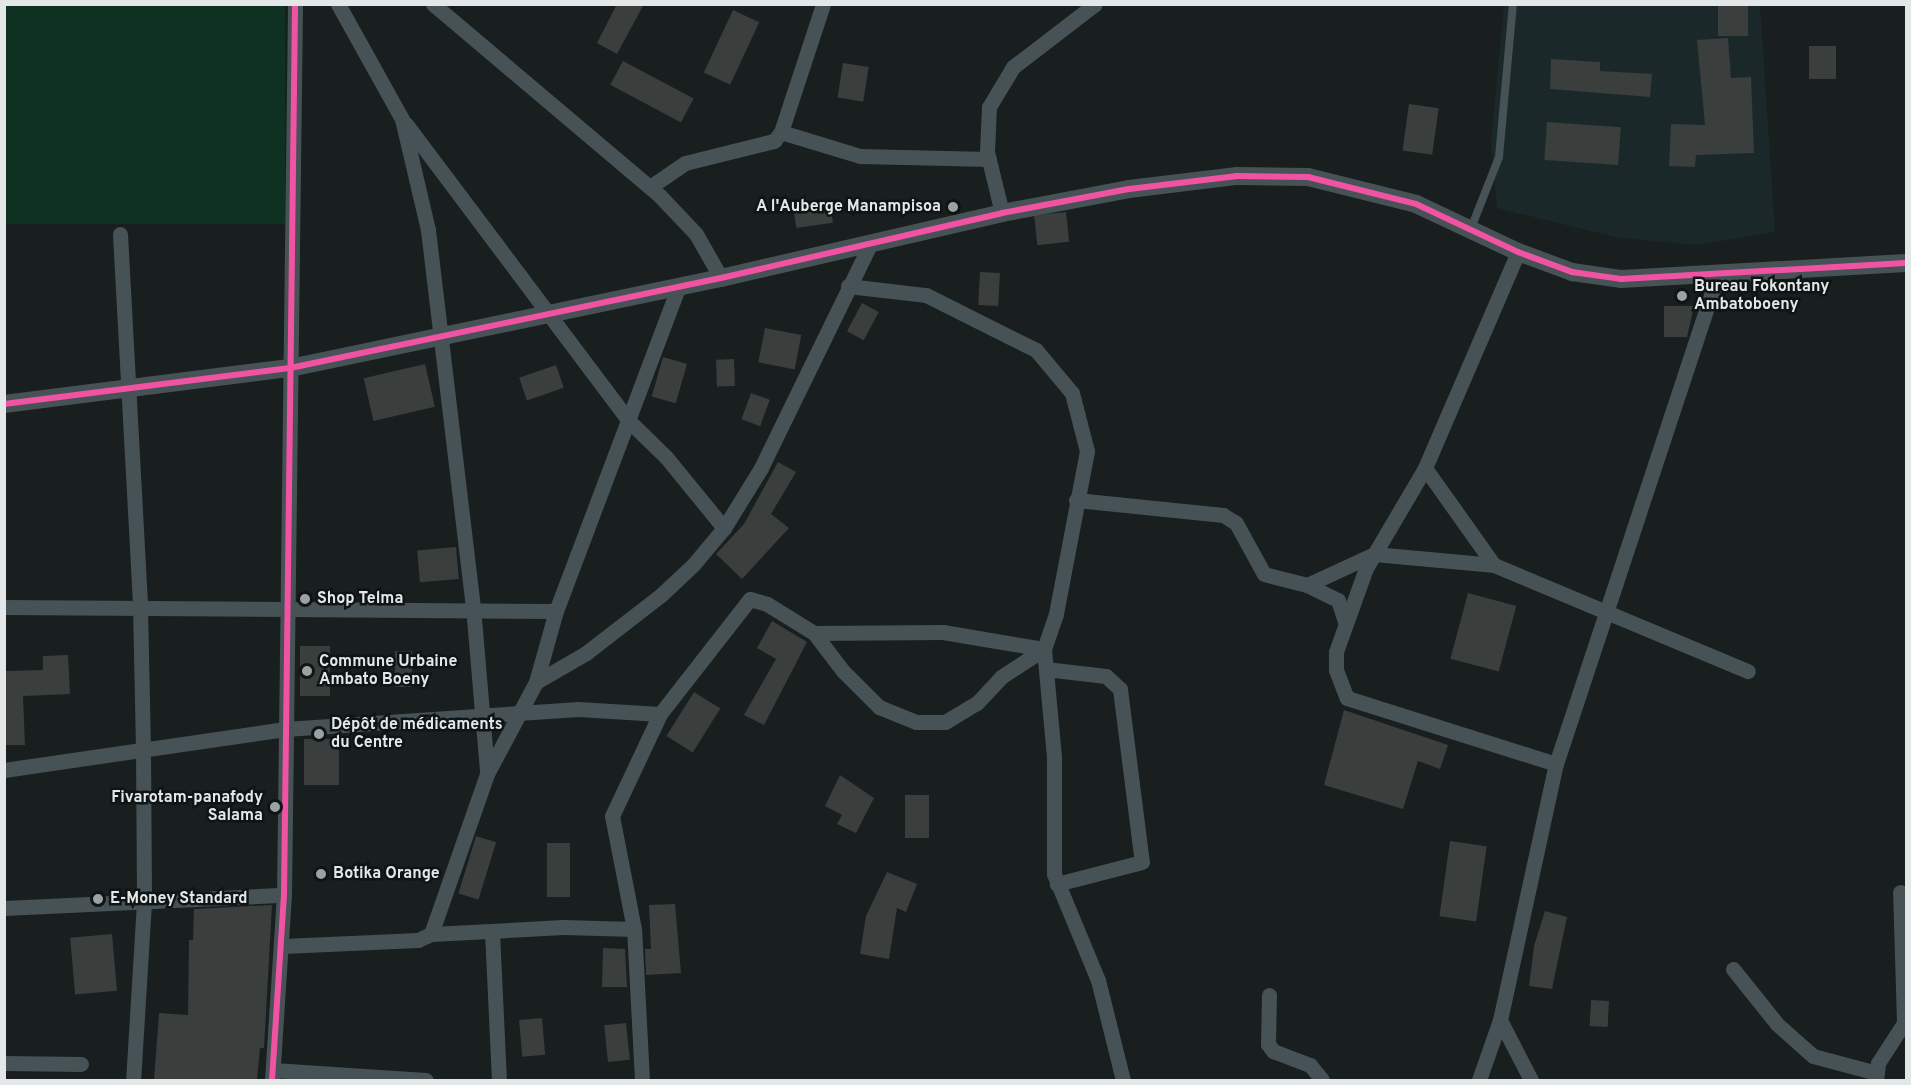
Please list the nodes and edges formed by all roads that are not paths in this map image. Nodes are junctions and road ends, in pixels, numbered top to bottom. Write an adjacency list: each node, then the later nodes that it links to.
1 (296, 4): 23 (street)
2 (338, 4): 7 (street)
3 (434, 4): 10 (street)
4 (823, 4): 8 (street)
5 (1095, 4): 9 (street)
6 (1513, 4): 12 (lane)
7 (402, 119): 21 (street); 22 (street)
8 (781, 132): 9 (street); 10 (street)
9 (989, 159): 11 (street)
10 (650, 187): 18 (street)
11 (1002, 213): 12 (street); 14 (street)
12 (1470, 231): 15 (street)
13 (120, 234): 24 (street)
14 (871, 242): 18 (street); 20 (street)
15 (1518, 252): 17 (street); 27 (street)
16 (1906, 263): 17 (street)
17 (1718, 274): 38 (street)
18 (721, 278): 19 (street)
19 (679, 285): 21 (street); 26 (street)
20 (848, 286): 28 (street); 29 (street)
21 (548, 315): 22 (street); 26 (street)
22 (440, 337): 23 (street); 35 (street)
23 (290, 368): 24 (street); 36 (street)
24 (130, 390): 25 (street); 33 (street)
25 (4, 404)
26 (629, 421): 29 (street); 37 (street)
27 (1425, 468): 30 (street); 31 (street)
28 (1076, 501): 32 (street); 41 (street)
29 (724, 528): 44 (street)
30 (1374, 554): 31 (street); 32 (street); 39 (street)
31 (1494, 565): 38 (street)
32 (1307, 585): 39 (street)
33 (140, 606): 34 (street); 36 (street); 49 (street)
34 (4, 607)
35 (473, 607): 36 (street); 37 (street); 47 (street)
36 (285, 608): 48 (street)
37 (556, 611): 44 (street)
38 (1606, 611): 43 (street); 50 (street)
39 (1346, 624): 50 (street)
40 (814, 633): 41 (street); 41 (street); 46 (street)
41 (1044, 649): 42 (street)
42 (1046, 669): 53 (street); 53 (street)
43 (1748, 671)
44 (536, 682): 45 (street)
45 (517, 713): 46 (street); 47 (street); 52 (street)
46 (660, 714): 58 (street)
47 (485, 715): 48 (street); 52 (street)
48 (285, 729): 49 (street); 55 (street)
49 (143, 750): 51 (street); 56 (street)
50 (1556, 764): 64 (street)
51 (4, 771)
52 (487, 774): 60 (street)
53 (1057, 884): 73 (street)
54 (1900, 892): 68 (street)
55 (284, 895): 56 (street); 61 (street)
56 (144, 902): 57 (street); 69 (street)
57 (4, 908)
58 (634, 928): 59 (street); 72 (street)
59 (492, 932): 60 (street); 71 (street)
60 (431, 934): 61 (street)
61 (282, 946): 67 (street)
62 (1733, 969): 68 (street)
63 (1269, 995): 74 (street)
64 (1500, 1020): 75 (street); 76 (street)
65 (4, 1063): 66 (street)
66 (81, 1064)
67 (273, 1075): 70 (street)
68 (1876, 1077)
69 (133, 1080)
70 (426, 1080)
71 (500, 1080)
72 (642, 1080)
73 (1123, 1080)
74 (1322, 1080)
75 (1479, 1080)
76 (1531, 1080)

